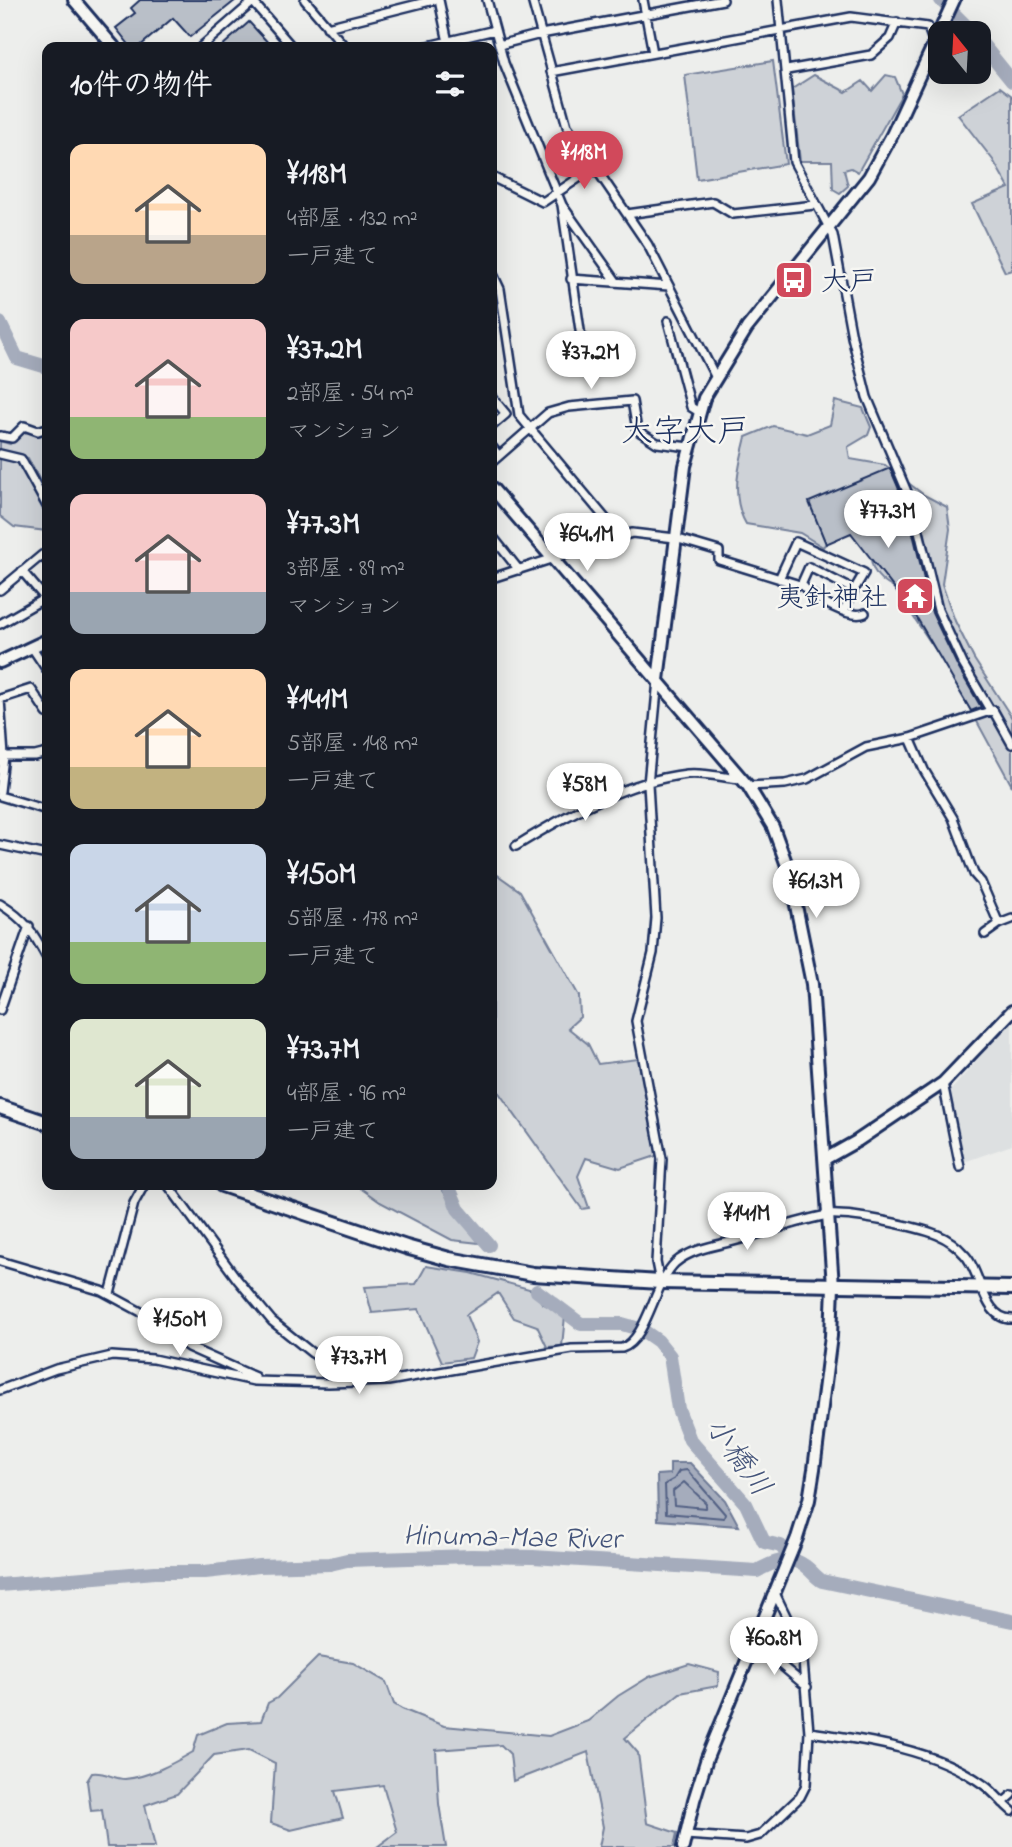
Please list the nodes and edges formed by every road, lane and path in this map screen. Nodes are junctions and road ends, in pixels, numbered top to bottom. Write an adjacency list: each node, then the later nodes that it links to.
1 (74, 0): 19 (street)
2 (305, 0): 14 (street)
3 (436, 0): 14 (street); 23 (street)
4 (487, 0): 17 (street)
5 (532, 0): 18 (street)
6 (643, 0): 11 (street)
7 (723, 0): 11 (street)
8 (778, 0): 16 (street)
9 (954, 0): 12 (street)
10 (254, 1): 20 (street); 21 (street)
11 (646, 14): 18 (street); 26 (street)
12 (944, 21)
13 (897, 22): 15 (street); 16 (street); 28 (street)
14 (327, 27): 22 (street)
15 (928, 27)
16 (782, 29): 26 (street); 28 (street)
17 (495, 30): 24 (street); 25 (street)
18 (541, 34): 25 (street); 29 (street)
19 (110, 42)
20 (207, 42)
21 (288, 42)
22 (340, 42)
23 (448, 42)
24 (456, 42)
25 (499, 45): 32 (street)
26 (653, 53): 29 (street)
27 (928, 57): 36 (street)
28 (787, 70): 34 (street)
29 (551, 72): 30 (street)
30 (595, 167): 32 (street); 35 (street)
31 (497, 179): 32 (street)
32 (558, 192): 33 (street)
33 (562, 205): 37 (street); 38 (street)
34 (815, 205): 35 (street); 36 (street)
35 (627, 214): 40 (street)
36 (829, 228): 43 (street); 80 (street)
37 (571, 279): 38 (street); 42 (street)
38 (616, 282): 40 (street)
39 (497, 283): 47 (street)
40 (669, 286): 43 (street)
41 (668, 321): 45 (street)
42 (585, 365)
43 (715, 376): 45 (street)
44 (497, 403): 46 (street)
45 (699, 412): 50 (street)
46 (497, 422)
47 (531, 428): 50 (street); 53 (street); 56 (street)
48 (42, 430): 49 (street)
49 (0, 436)
50 (689, 447): 57 (street)
51 (497, 453): 53 (street)
52 (0, 454): 55 (street)
53 (499, 456)
54 (497, 494): 60 (street)
55 (42, 497)
56 (620, 536): 57 (street); 60 (street)
57 (675, 538): 64 (street); 77 (street)
58 (497, 542): 61 (street)
59 (42, 555): 62 (street)
60 (554, 558): 61 (street); 77 (street)
61 (519, 570): 63 (street)
62 (22, 571): 66 (street); 68 (street)
63 (497, 577)
64 (779, 579): 65 (street); 67 (street)
65 (801, 585): 67 (street); 70 (street)
66 (0, 590)
67 (854, 590): 70 (street)
68 (42, 594)
69 (42, 600): 72 (street)
70 (844, 611): 71 (street)
71 (865, 613)
72 (0, 624)
73 (42, 643): 74 (street)
74 (33, 649): 75 (street); 76 (street)
75 (0, 662)
76 (42, 662)
77 (658, 680): 85 (street); 86 (street)
78 (0, 699): 79 (street); 84 (street)
79 (42, 706)
80 (990, 710): 81 (street); 82 (street)
81 (909, 738): 85 (street); 95 (street)
82 (1012, 744)
83 (42, 754): 84 (street)
84 (4, 756): 87 (street)
85 (745, 783): 86 (street); 104 (street)
86 (649, 784): 91 (street); 111 (street)
87 (0, 791)
88 (0, 796): 89 (street)
89 (42, 809)
90 (0, 845): 92 (street)
91 (516, 846)
92 (42, 854)
93 (0, 904): 96 (street)
94 (1012, 919): 95 (street)
95 (999, 924): 97 (street)
96 (29, 926): 98 (street); 99 (street)
97 (985, 934)
98 (42, 949)
99 (0, 1010)
100 (1012, 1011): 101 (street)
101 (943, 1083): 104 (street); 105 (street)
102 (0, 1107): 103 (main road)
103 (42, 1121)
104 (825, 1159): 109 (street)
105 (960, 1167)
106 (141, 1190): 115 (street)
107 (172, 1190): 118 (street)
108 (237, 1190): 111 (main road)
109 (828, 1214): 111 (street); 112 (street); 113 (street)
110 (0, 1261): 115 (street)
111 (660, 1282): 112 (main road); 118 (street)
112 (833, 1286): 113 (main road); 120 (street)
113 (983, 1288): 114 (main road); 116 (street)
114 (1012, 1289)
115 (110, 1294): 117 (street)
116 (1012, 1318)
117 (269, 1381): 118 (street); 119 (street)
118 (358, 1382)
119 (0, 1390)
120 (776, 1590): 121 (street); 122 (street)
121 (753, 1648): 122 (street); 127 (street)
122 (807, 1688): 123 (street)
123 (809, 1732): 125 (street); 127 (street)
124 (1012, 1795): 125 (street)
125 (1003, 1803): 126 (street)
126 (1012, 1811)
127 (684, 1841)

